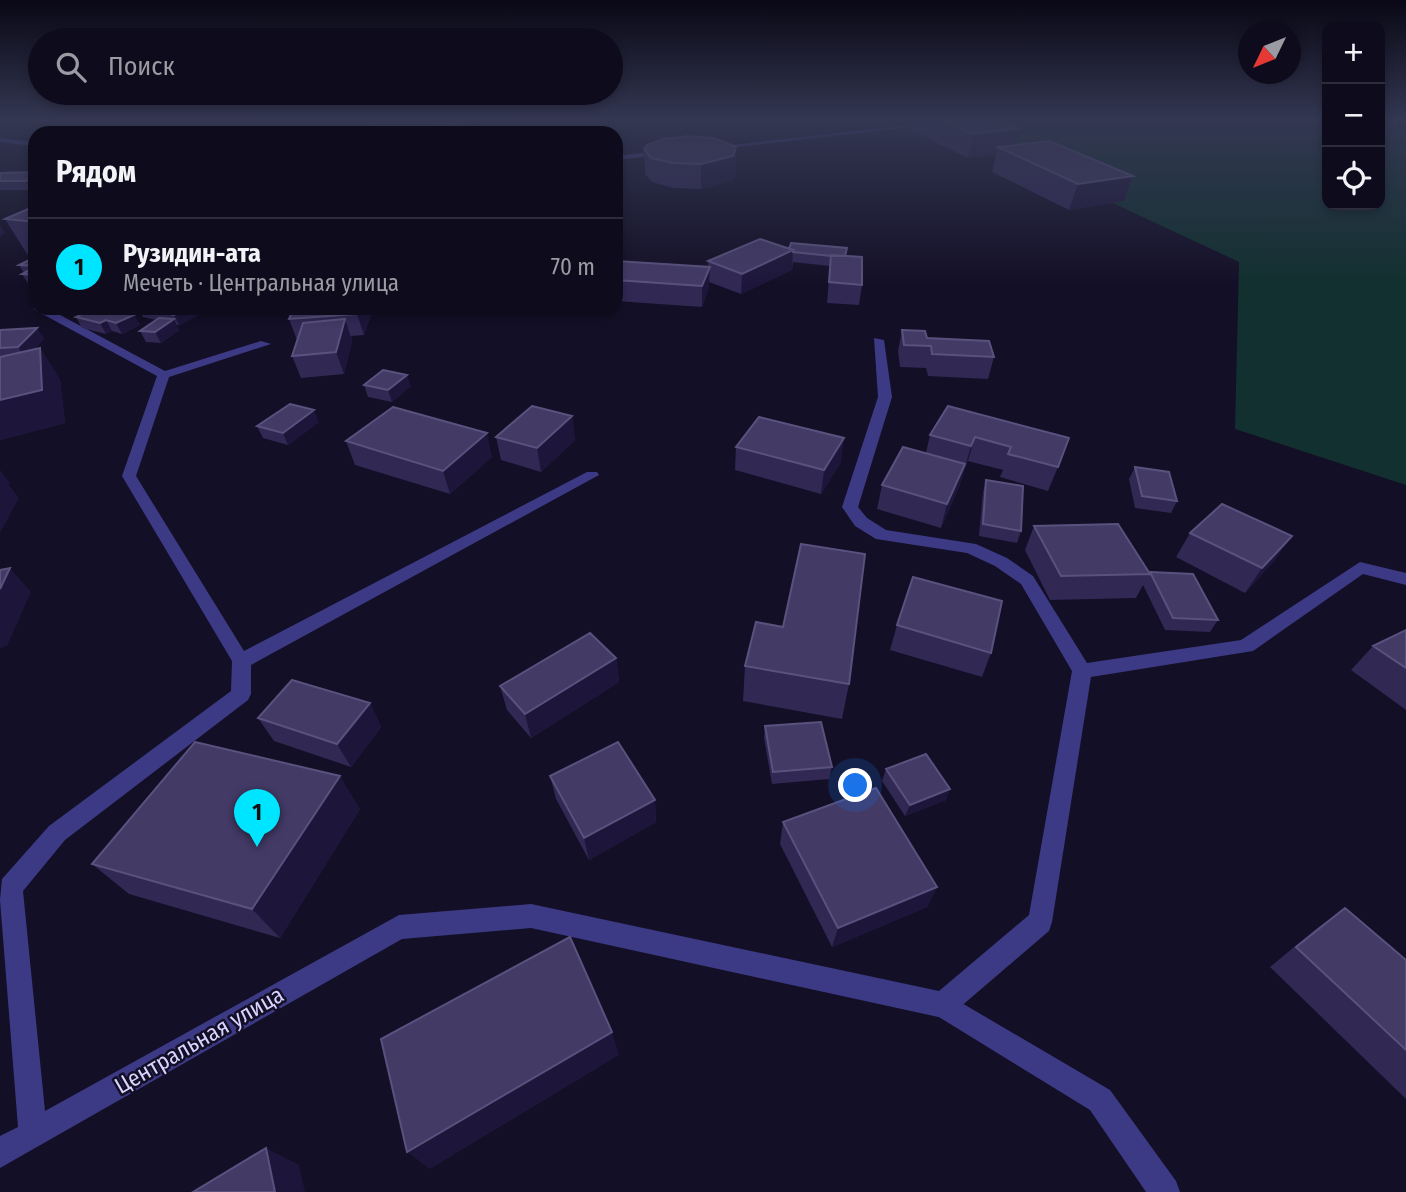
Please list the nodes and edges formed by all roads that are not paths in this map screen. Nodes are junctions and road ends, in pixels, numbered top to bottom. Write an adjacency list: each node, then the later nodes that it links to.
1 (51, 315): 4 (street)
2 (878, 340): 8 (street)
3 (265, 344): 4 (street)
4 (164, 376): 7 (street)
5 (592, 475): 7 (street)
6 (1406, 579): 8 (street)
7 (241, 661): 10 (street)
8 (1082, 671): 9 (street)
9 (943, 1005): 10 (street, Центральная улица); 12 (street)
10 (33, 1134): 11 (street, Центральная улица)
11 (0, 1153)
12 (1165, 1192)

